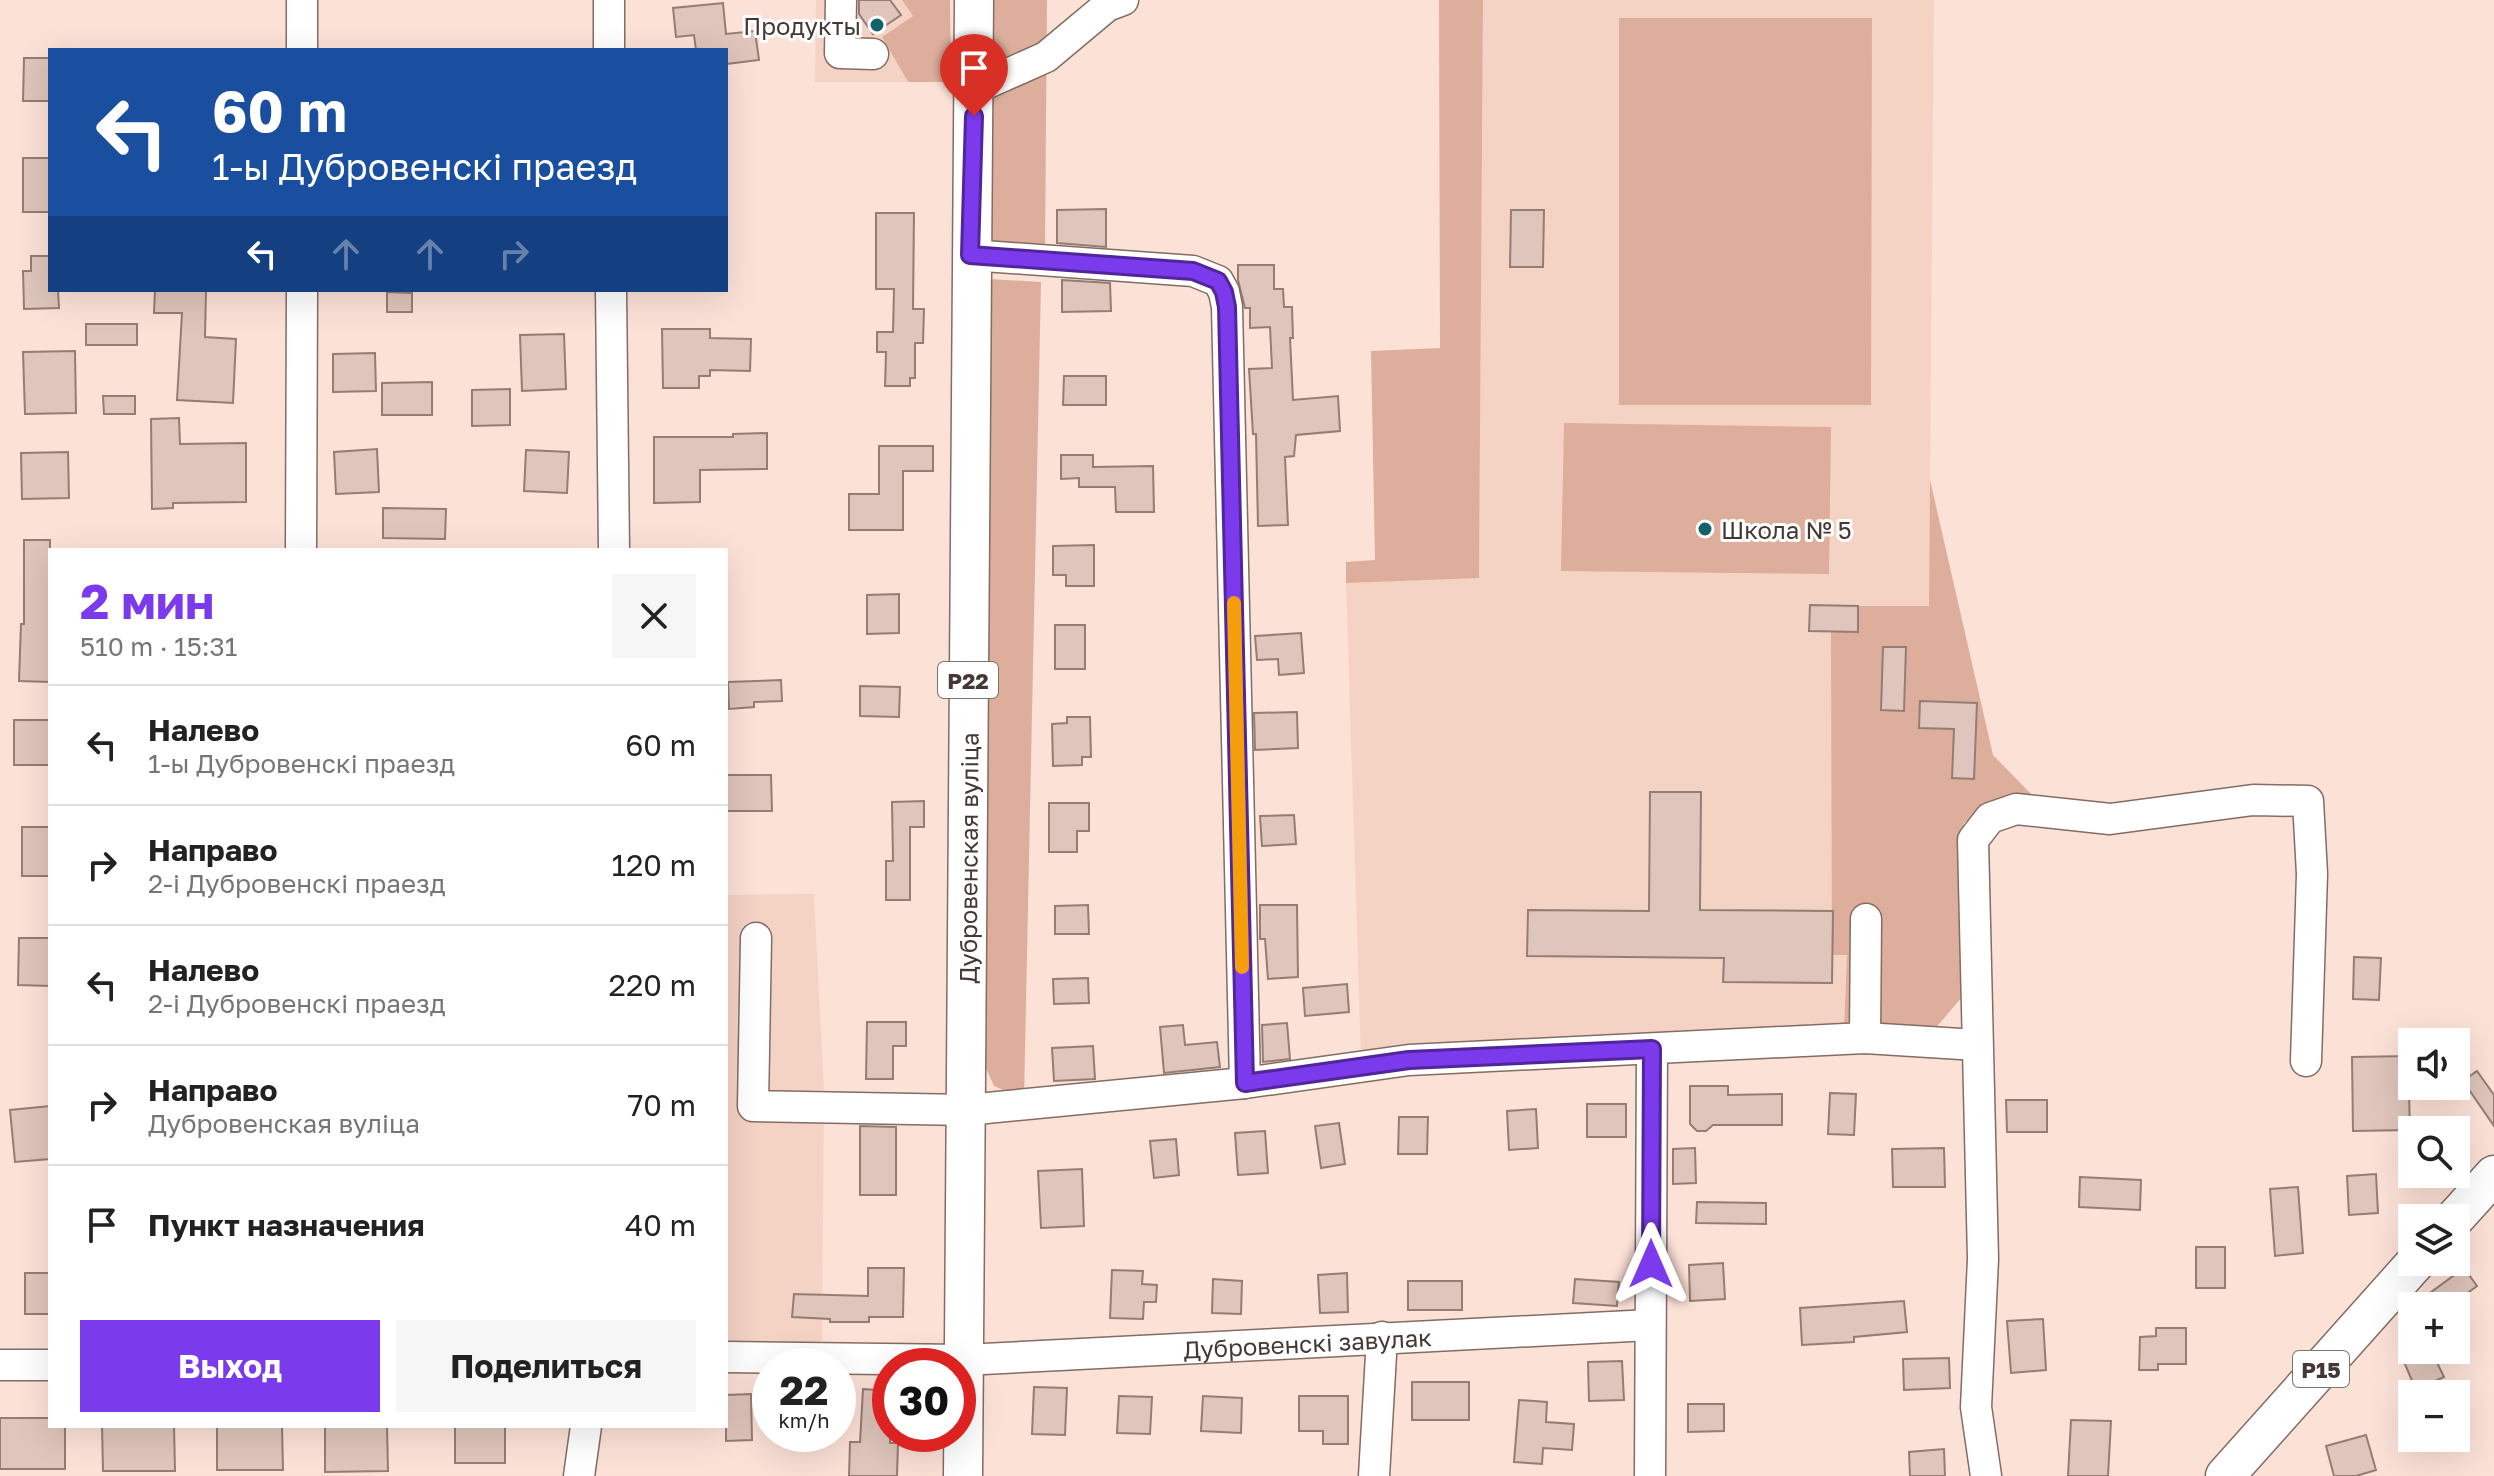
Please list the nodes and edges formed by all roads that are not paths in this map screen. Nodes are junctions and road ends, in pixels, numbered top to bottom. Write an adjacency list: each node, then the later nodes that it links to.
1 (302, 0): 6 (street)
2 (609, 0): 7 (street)
3 (841, 0): 8 (street)
4 (974, 0): 9 (main road, Дубровенская вуліца / Р22)
5 (1123, 0): 9 (street)
6 (302, 48)
7 (609, 48)
8 (873, 54)
9 (974, 89): 10 (main road, Дубровенская вуліца / Р22)
10 (970, 255): 22 (street); 23 (main road, Дубровенская вуліца / Р22)
11 (302, 292): 13 (street)
12 (611, 292): 14 (street)
13 (301, 548)
14 (614, 548)
15 (1866, 919): 17 (street)
16 (756, 938): 20 (street)
17 (1865, 1038): 18 (street); 19 (street)
18 (1977, 1045): 21 (street); 41 (street)
19 (1652, 1049): 22 (street); 27 (street)
20 (740, 1054): 23 (street)
21 (2306, 1061)
22 (1245, 1083): 23 (street)
23 (966, 1110): 29 (main road, Дубровенская вуліца / Р22)
24 (2494, 1175): 25 (main road)
25 (2468, 1204)
26 (2404, 1276): 42 (main road, Р15)
27 (1650, 1325): 28 (street, Дубровенскі завулак); 40 (street)
28 (1382, 1337): 32 (street, Дубровенскі завулак); 39 (street)
29 (964, 1348)
30 (728, 1357): 31 (street, Дубровенскі завулак)
31 (872, 1359)
32 (976, 1359)
33 (0, 1365): 34 (street)
34 (48, 1365)
35 (586, 1428): 37 (street)
36 (963, 1452): 38 (main road, Дубровенская вуліца / Р22)
37 (579, 1476)
38 (963, 1476)
39 (1374, 1476)
40 (1650, 1476)
41 (1986, 1476)
42 (2225, 1476)

